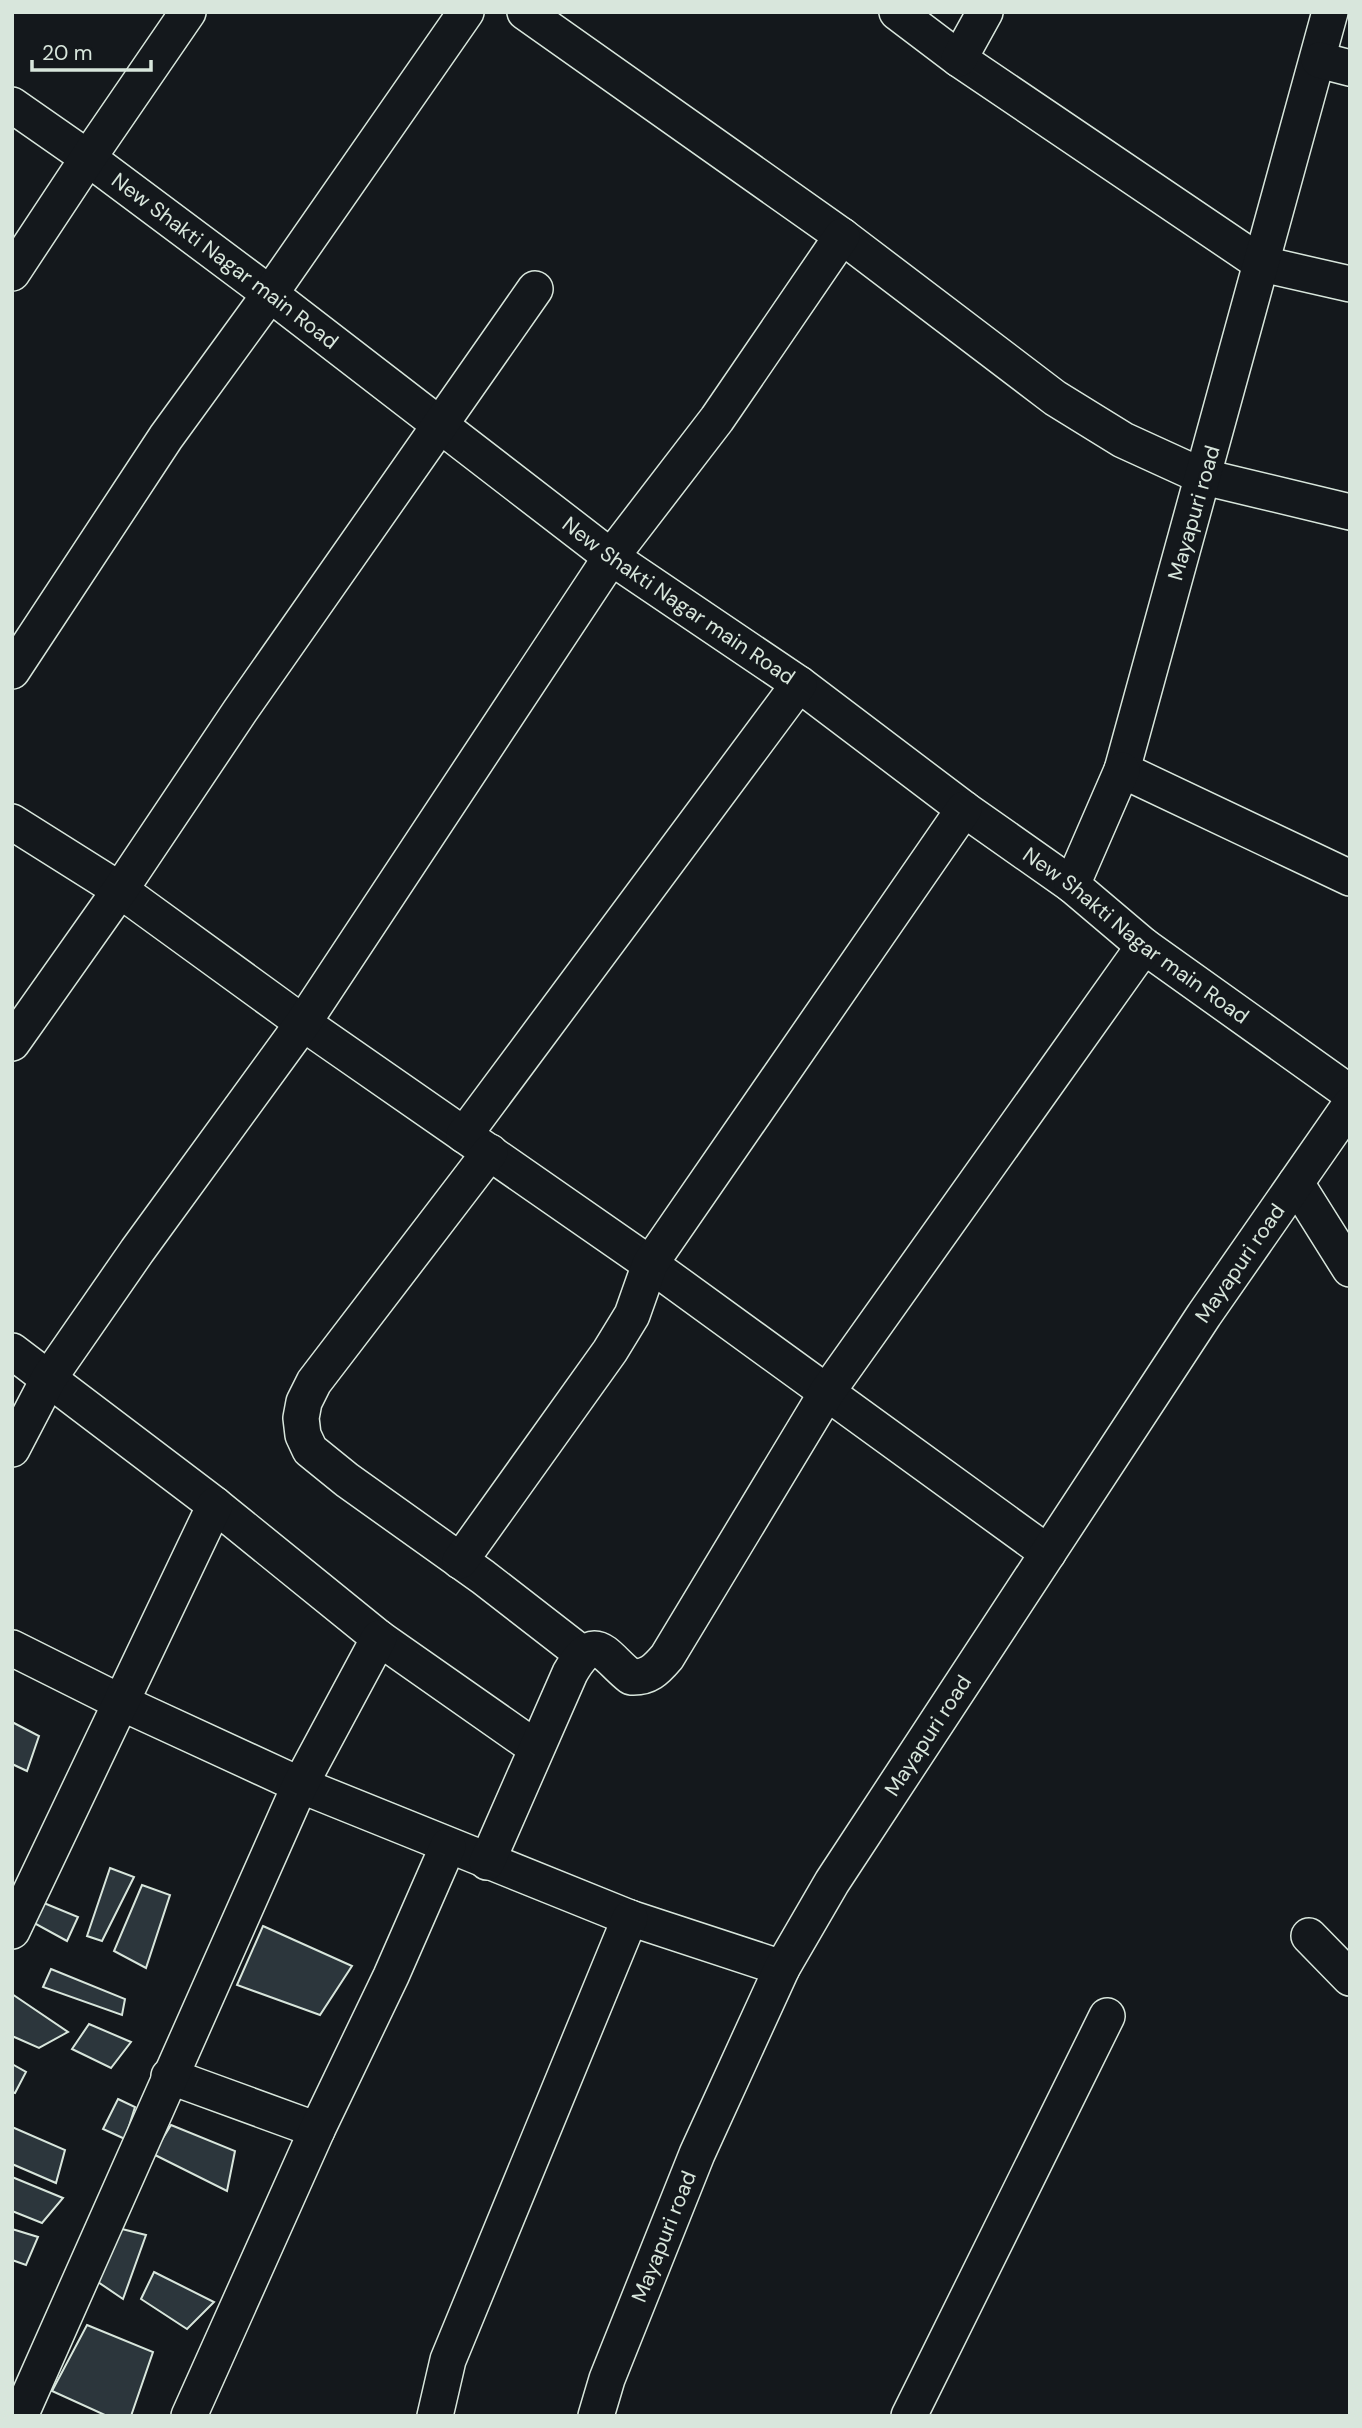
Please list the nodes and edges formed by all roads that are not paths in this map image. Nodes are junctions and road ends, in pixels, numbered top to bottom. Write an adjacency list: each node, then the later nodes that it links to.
1 (188, 12): 10 (street)
2 (466, 12): 16 (street)
3 (525, 12): 11 (street)
4 (897, 12): 7 (street)
5 (985, 12): 7 (street)
6 (1330, 12): 8 (street, Mayapuri road)
7 (959, 59): 12 (street)
8 (1334, 64): 12 (street, Mayapuri road)
9 (12, 104): 10 (street, New Shakti Nagar main Road)
10 (88, 158): 13 (street); 16 (street, New Shakti Nagar main Road)
11 (842, 236): 18 (street); 20 (street)
12 (1262, 264): 14 (street); 18 (street, Mayapuri road)
13 (12, 273)
14 (1350, 284)
15 (535, 289): 17 (street)
16 (270, 294): 17 (street, New Shakti Nagar main Road); 21 (street)
17 (440, 426): 20 (street, New Shakti Nagar main Road); 28 (street)
18 (1204, 477): 19 (street); 23 (street, Mayapuri road)
19 (1350, 512)
20 (611, 557): 22 (street, New Shakti Nagar main Road); 30 (street)
21 (12, 671)
22 (799, 684): 24 (street, New Shakti Nagar main Road); 34 (street)
23 (1122, 770): 26 (street); 27 (street, Mayapuri road)
24 (964, 809): 27 (street, New Shakti Nagar main Road); 36 (street)
25 (12, 822): 28 (street)
26 (1350, 878)
27 (1072, 885): 29 (street, New Shakti Nagar main Road)
28 (120, 890): 30 (street); 31 (street)
29 (1144, 946): 32 (street, New Shakti Nagar main Road); 40 (street)
30 (303, 1023): 34 (street); 39 (street)
31 (12, 1043)
32 (1350, 1093)
33 (1350, 1105): 35 (street, Mayapuri road)
34 (477, 1143): 36 (street); 44 (street)
35 (1296, 1183): 37 (street); 43 (street, Mayapuri road)
36 (650, 1264): 40 (street); 44 (street)
37 (1350, 1269)
38 (12, 1352): 39 (street)
39 (49, 1378): 41 (street); 42 (street)
40 (827, 1392): 43 (street); 47 (street)
41 (12, 1449)
42 (215, 1505): 45 (street); 48 (street)
43 (1048, 1553): 56 (street, Mayapuri road)
44 (460, 1561): 47 (street)
45 (379, 1637): 49 (street); 50 (street)
46 (12, 1647): 48 (street)
47 (581, 1653): 49 (street)
48 (120, 1702): 50 (street); 54 (street)
49 (536, 1748): 52 (street)
50 (300, 1785): 51 (street); 59 (street)
51 (449, 1846): 52 (street); 60 (street)
52 (487, 1862): 53 (street)
53 (630, 1919): 56 (street); 63 (street)
54 (12, 1931)
55 (1309, 1936): 57 (street)
56 (782, 1968): 64 (street, Mayapuri road)
57 (1350, 1978)
58 (1107, 2016): 65 (street)
59 (169, 2076): 60 (street); 61 (street)
60 (317, 2130): 62 (street)
61 (20, 2416)
62 (189, 2416)
63 (435, 2416)
64 (596, 2416)
65 (909, 2416)

